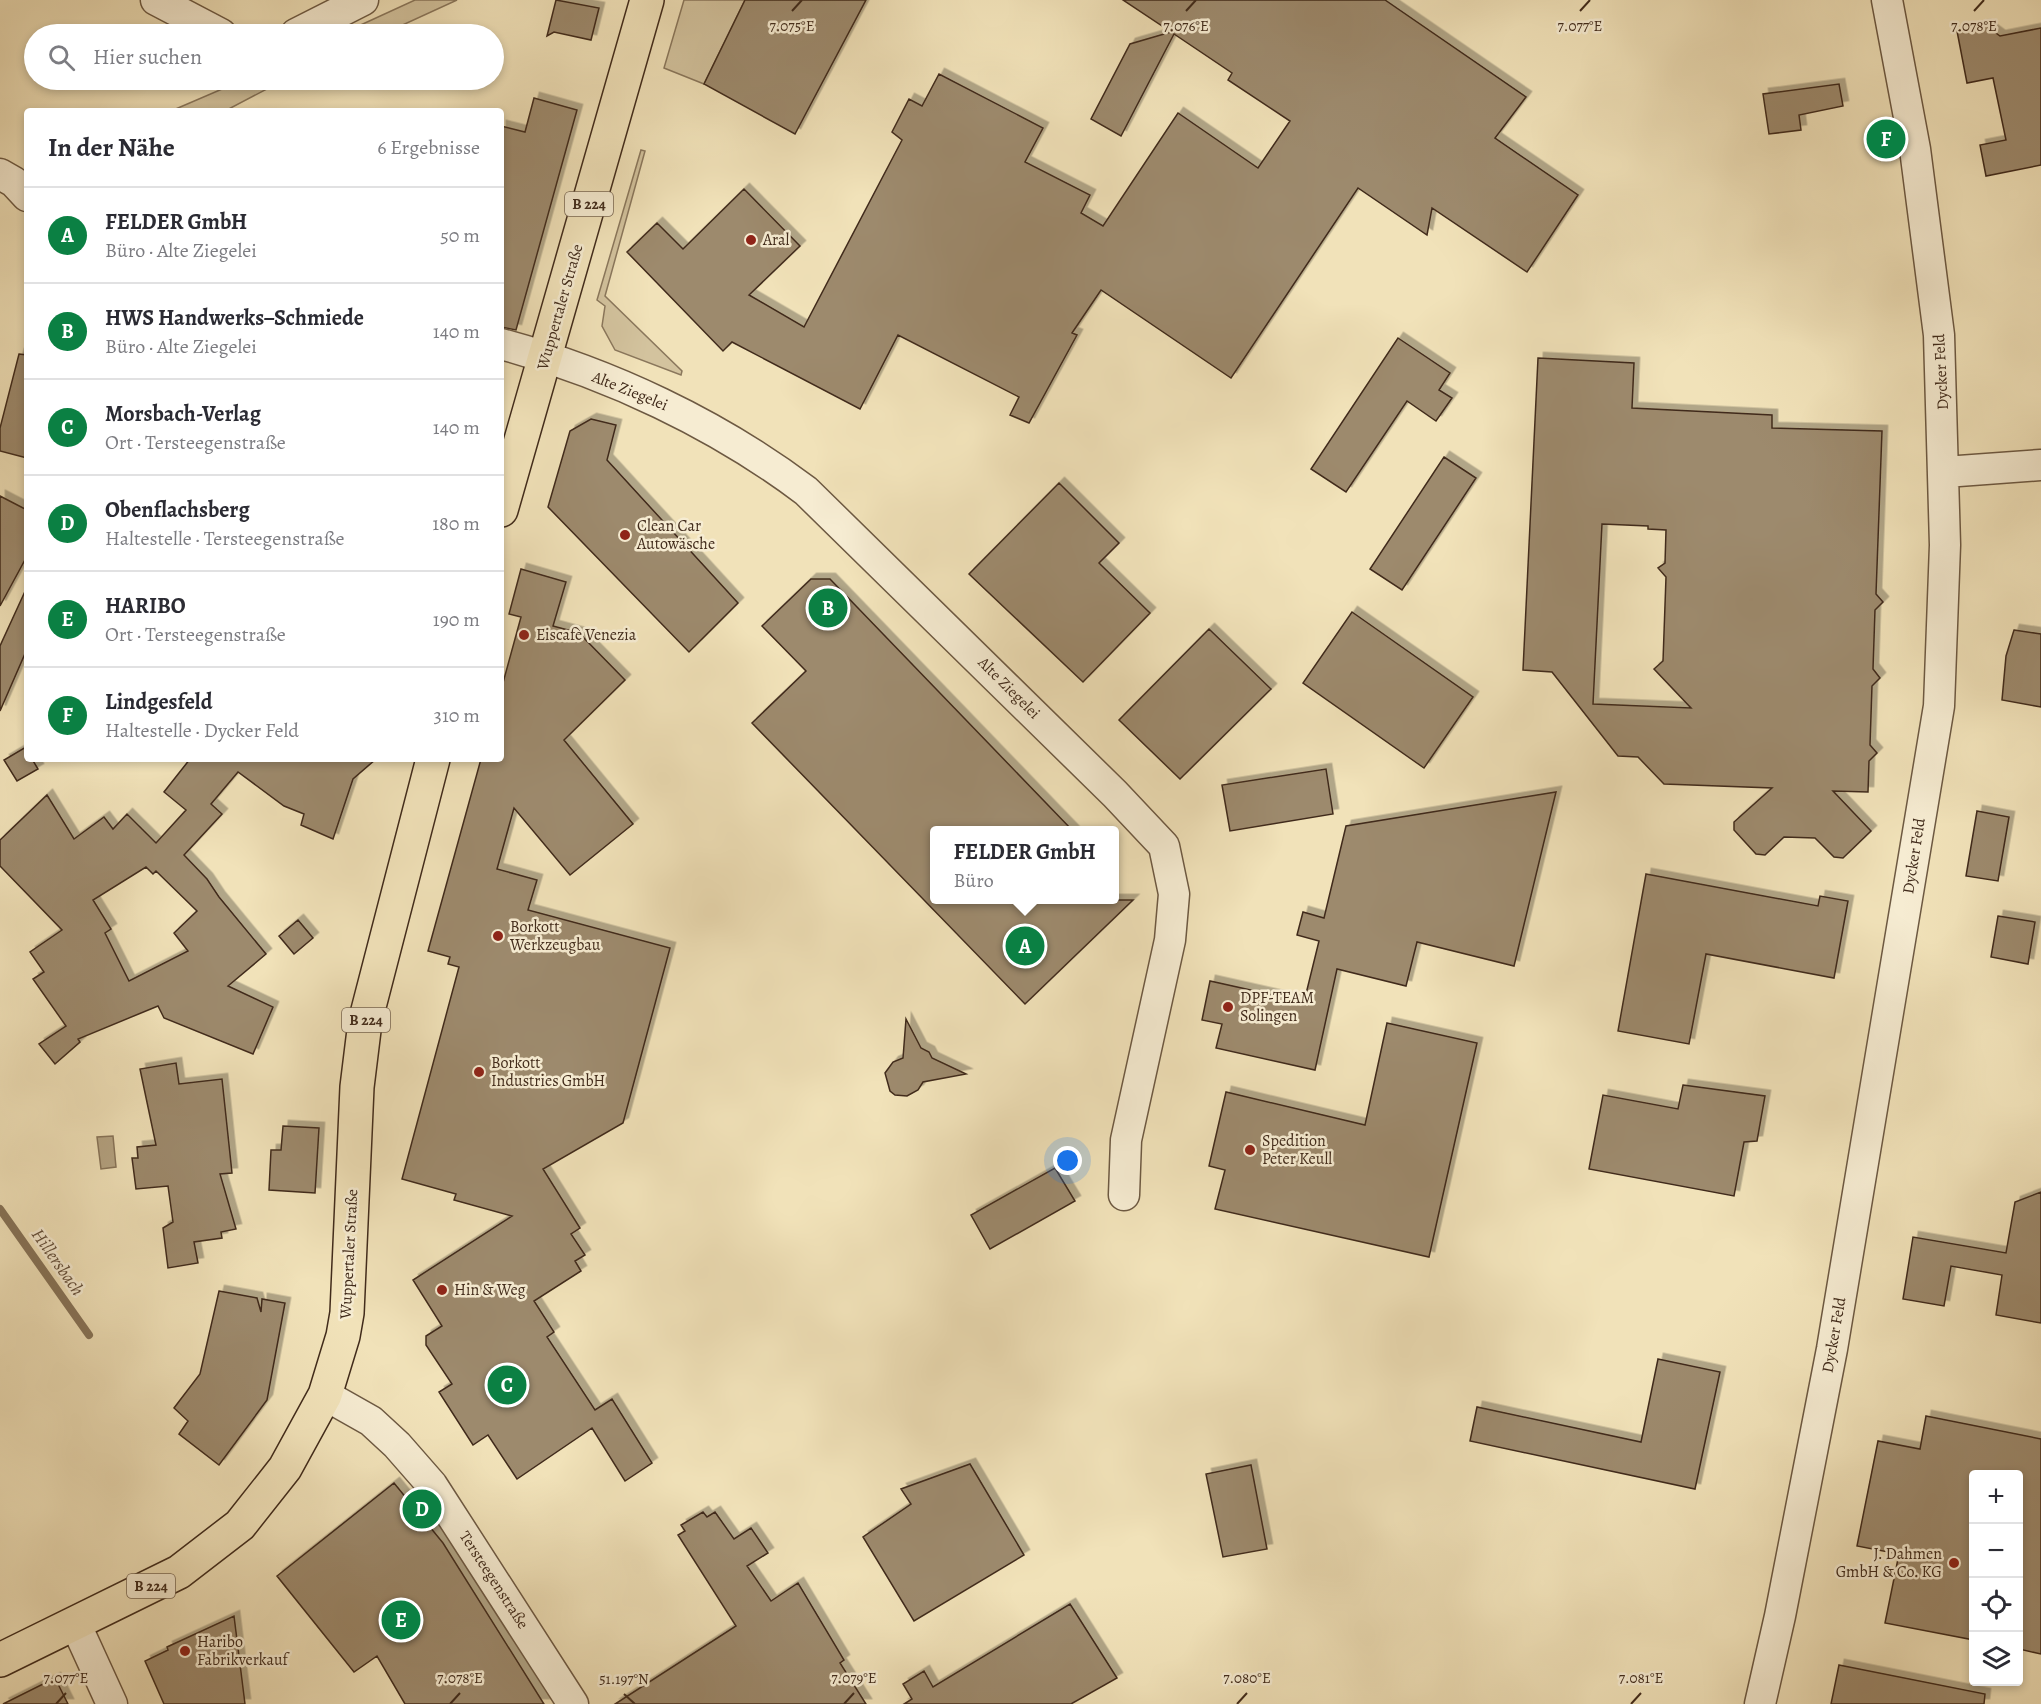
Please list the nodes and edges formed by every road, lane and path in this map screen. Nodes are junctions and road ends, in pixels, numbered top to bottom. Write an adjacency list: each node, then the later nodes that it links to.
1 (156, 0): 5 (street)
2 (363, 0): 6 (street)
3 (647, 0): 10 (main road, Wuppertaler Straße / B 224)
4 (1887, 0): 12 (street, Dycker Feld)
5 (202, 24)
6 (316, 24)
7 (0, 174): 8 (street)
8 (24, 193)
9 (504, 345): 10 (street, Alte Ziegelei)
10 (546, 358): 13 (main road, Wuppertaler Straße / B 224); 15 (street, Alte Ziegelei)
11 (2041, 465): 12 (street)
12 (1945, 472): 21 (street, Dycker Feld)
13 (504, 500)
14 (432, 762): 16 (main road, Wuppertaler Straße / B 224)
15 (1124, 1195)
16 (325, 1395): 17 (main road, Wuppertaler Straße / B 224); 20 (street, Tersteegenstraße)
17 (75, 1623): 18 (main road, Wuppertaler Straße / B 224); 19 (street)
18 (0, 1660)
19 (112, 1704)
20 (573, 1704)
21 (1760, 1704)

